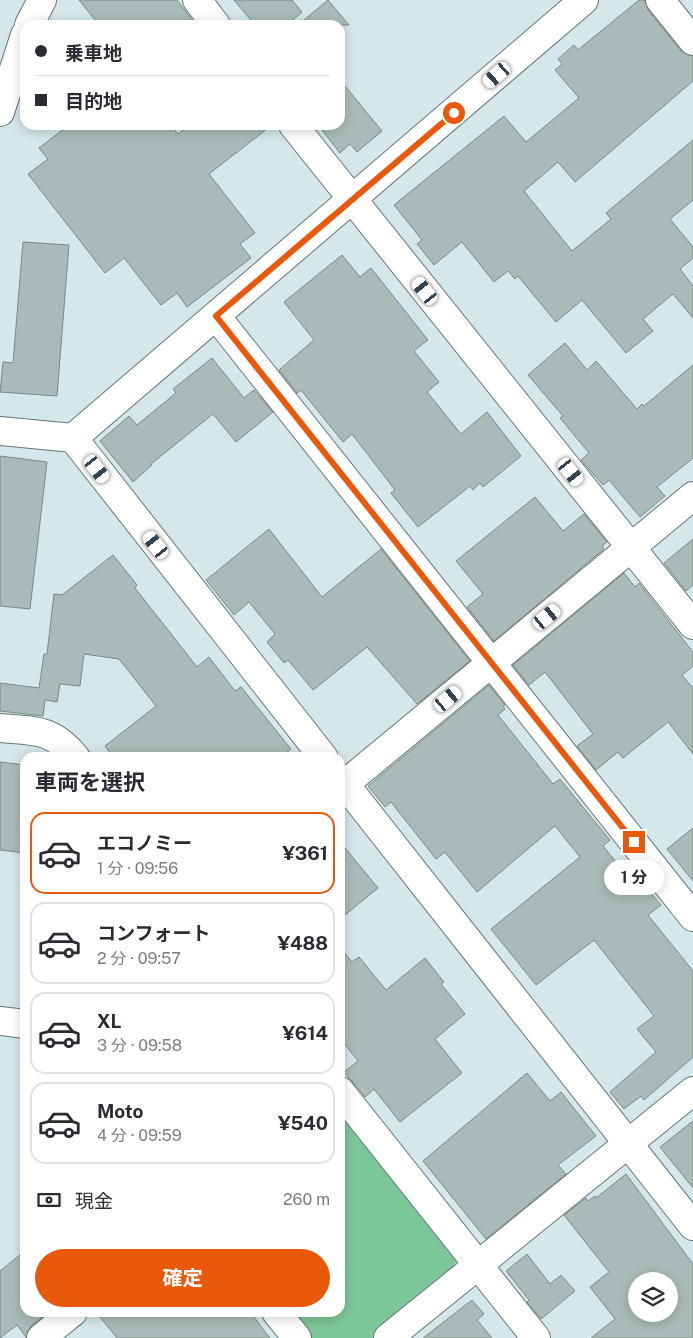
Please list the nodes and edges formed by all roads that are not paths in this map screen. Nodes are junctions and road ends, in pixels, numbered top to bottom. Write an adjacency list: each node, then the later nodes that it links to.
1 (42, 0): 6 (street)
2 (56, 0): 7 (street)
3 (197, 0): 8 (street)
4 (584, 0): 13 (street)
5 (660, 0): 9 (street)
6 (32, 20)
7 (42, 20)
8 (212, 20)
9 (693, 41)
10 (20, 50): 11 (street)
11 (0, 112)
12 (297, 130): 13 (street)
13 (352, 201): 14 (street); 18 (street)
14 (216, 316): 16 (street); 20 (street)
15 (0, 431): 16 (street)
16 (73, 438): 23 (street)
17 (693, 496): 18 (street)
18 (631, 548): 19 (street); 20 (street)
19 (693, 625)
20 (492, 663): 24 (street); 26 (street)
21 (0, 728): 22 (street)
22 (71, 752)
23 (319, 752)
24 (345, 781)
25 (345, 787): 31 (street)
26 (693, 917)
27 (0, 1021): 28 (street)
28 (20, 1023)
29 (693, 1091): 31 (street)
30 (345, 1097): 33 (street)
31 (628, 1144): 32 (street); 33 (street)
32 (693, 1226)
33 (478, 1265): 38 (street); 39 (street)
34 (68, 1317): 36 (street)
35 (280, 1317): 37 (street)
36 (41, 1338)
37 (297, 1338)
38 (388, 1338)
39 (536, 1338)

